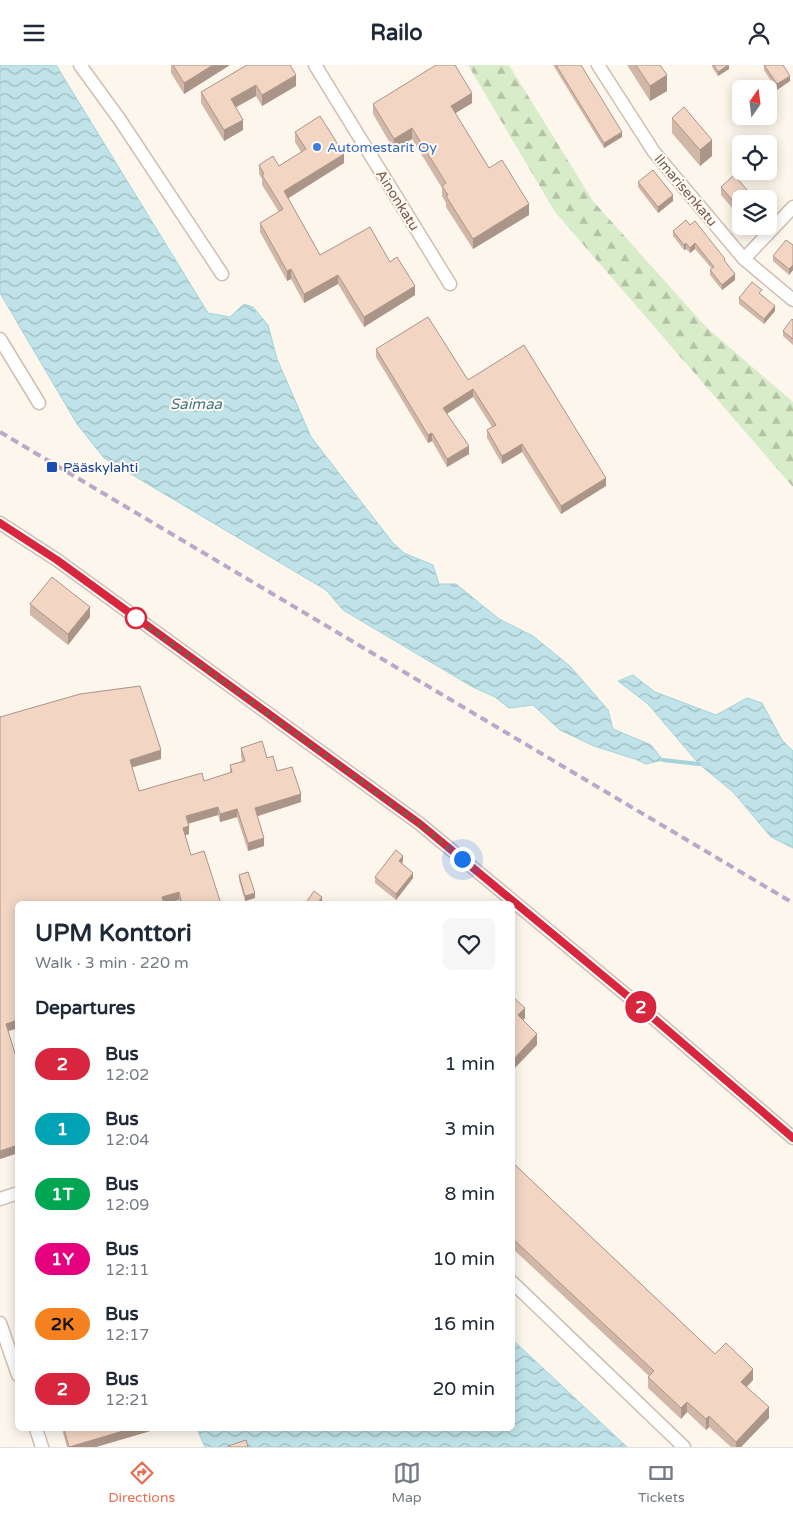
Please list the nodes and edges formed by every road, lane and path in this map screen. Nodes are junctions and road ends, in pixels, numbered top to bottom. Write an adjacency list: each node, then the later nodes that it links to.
1 (80, 65): 6 (street)
2 (315, 65): 7 (street, Ainonkatu)
3 (598, 65): 5 (street, Ilmarisenkatu)
4 (793, 207): 5 (street)
5 (744, 259): 8 (street, Ilmarisenkatu)
6 (222, 274)
7 (450, 284)
8 (793, 300)
9 (0, 339): 10 (street)
10 (39, 403)
11 (0, 523): 12 (street)
12 (506, 901)
13 (517, 911): 14 (street)
14 (793, 1138)
15 (15, 1194): 16 (street)
16 (0, 1199)
17 (515, 1285): 22 (street)
18 (0, 1323): 19 (street)
19 (15, 1366)
20 (37, 1431): 21 (street)
21 (42, 1447)
22 (684, 1447)

